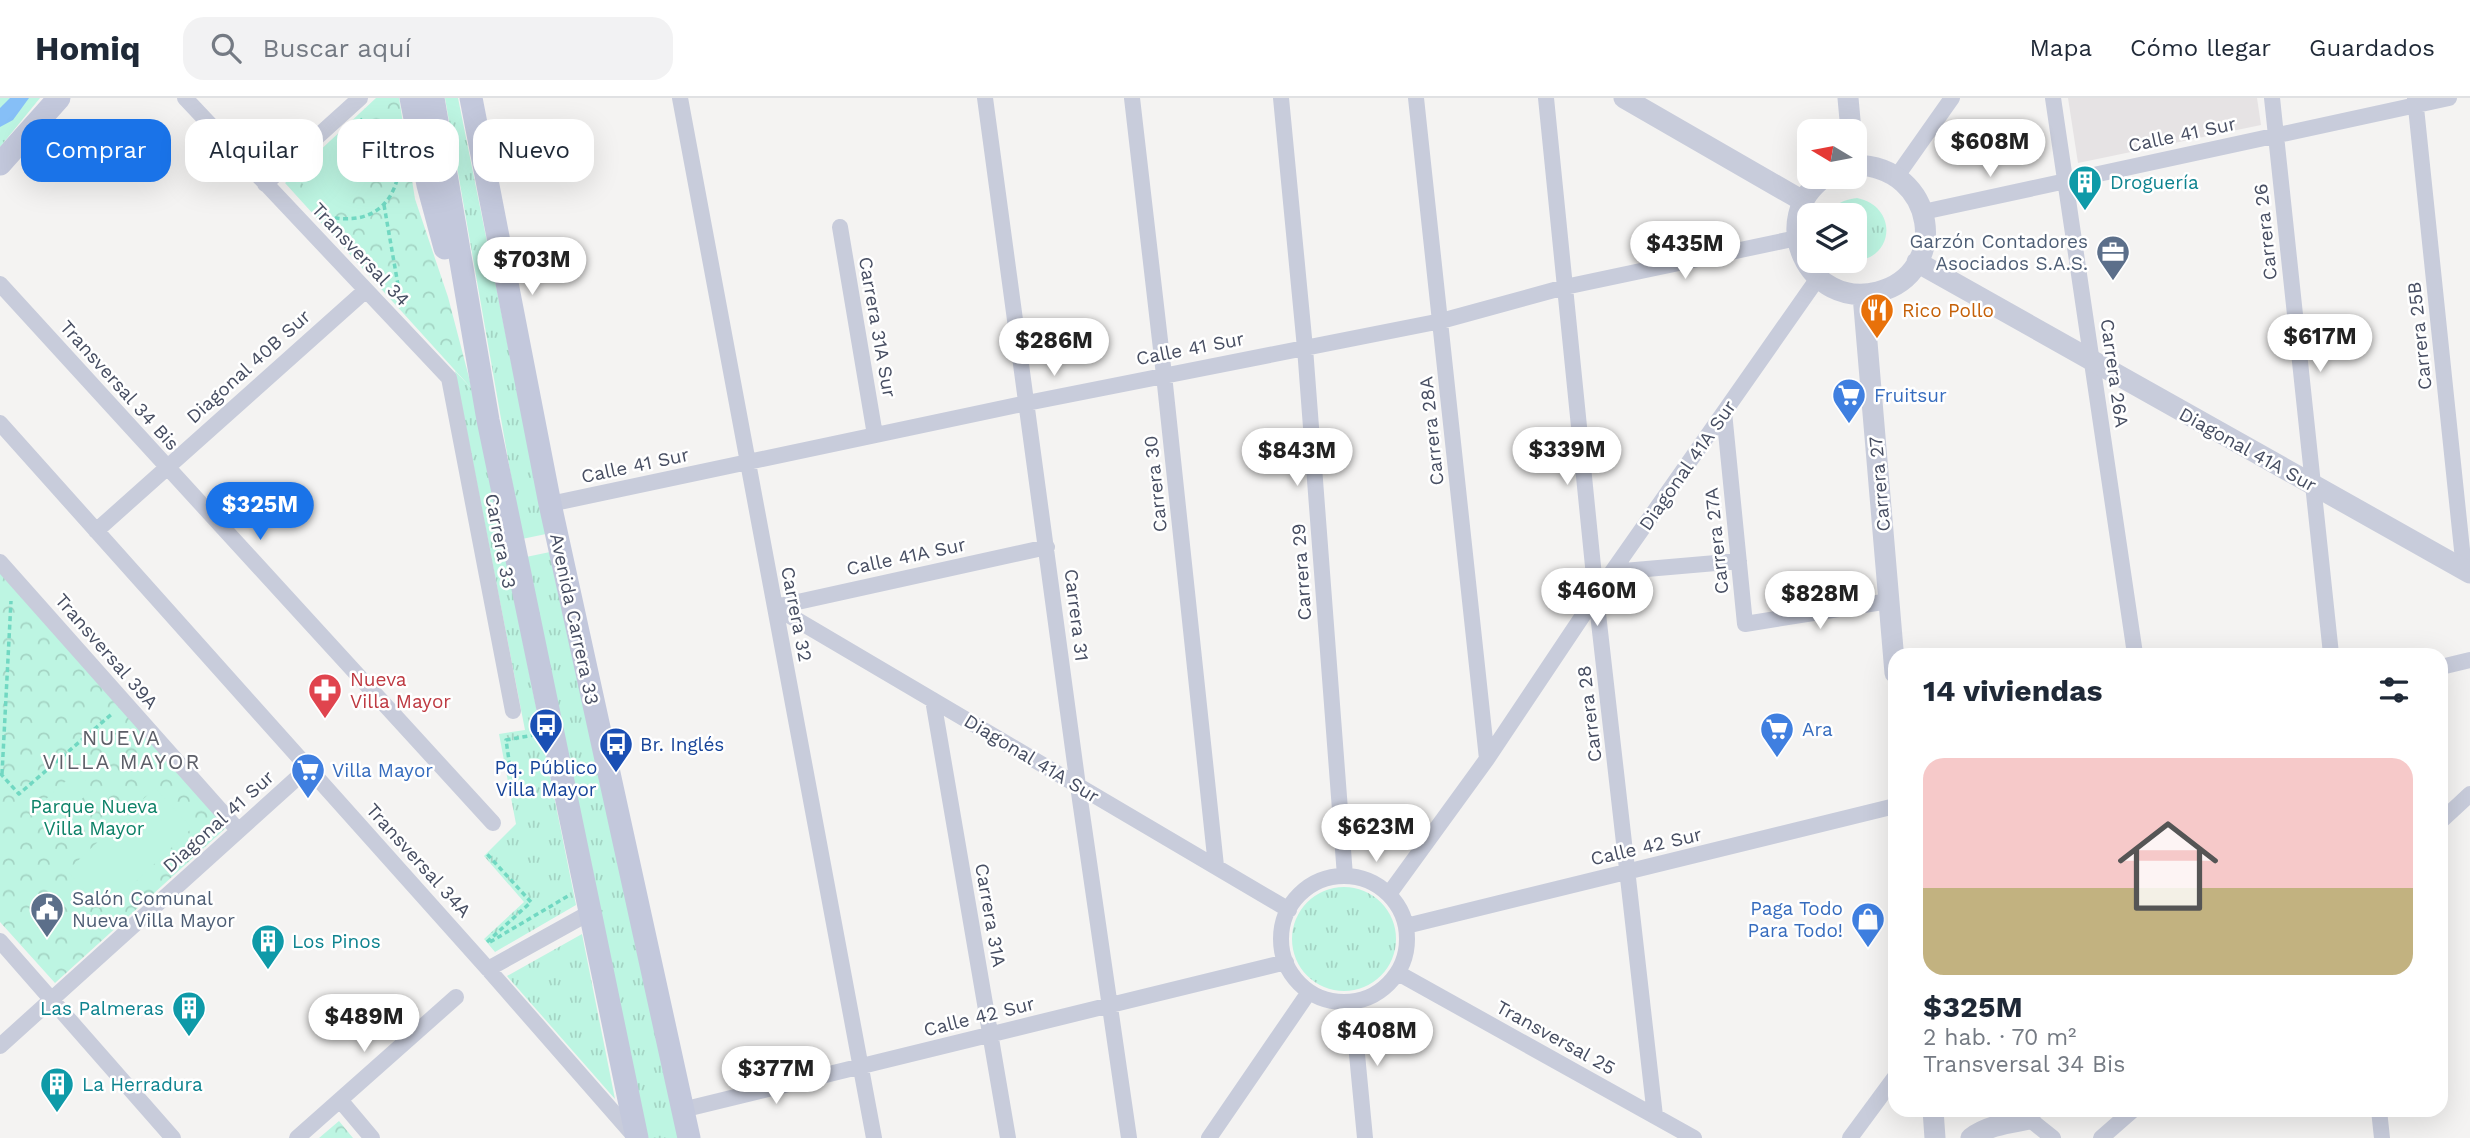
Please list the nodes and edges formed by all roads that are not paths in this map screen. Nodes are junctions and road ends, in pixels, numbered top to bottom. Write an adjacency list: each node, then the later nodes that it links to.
1 (58, 98): 22 (main road)
2 (185, 98): 26 (street, Transversal 34)
3 (411, 98): 40 (main road)
4 (433, 98): 40 (main road)
5 (471, 98): 52 (main road, Avenida Carrera 33)
6 (680, 98): 49 (street, Carrera 32)
7 (985, 98): 45 (street, Carrera 31)
8 (1132, 98): 43 (street, Carrera 30)
9 (1281, 98): 41 (street, Carrera 29)
10 (1416, 98): 39 (street, Carrera 28A)
11 (1546, 98): 36 (street, Carrera 28)
12 (1624, 98): 28 (street)
13 (1848, 98): 20 (street)
14 (1952, 98): 24 (street)
15 (2053, 98): 25 (street, Carrera 26A)
16 (2272, 98): 21 (street, Carrera 26)
17 (2449, 98): 18 (street, Calle 41 Sur)
18 (2416, 102): 21 (street, Calle 41 Sur); 57 (street, Carrera 25B)
19 (354, 103): 26 (street)
20 (1850, 119)
21 (2276, 135): 25 (street, Calle 41 Sur); 51 (street, Carrera 26)
22 (0, 164)
23 (1867, 167): 24 (street)
24 (1897, 176): 29 (street)
25 (2065, 181): 29 (street, Calle 41 Sur); 42 (street, Carrera 26A)
26 (265, 184): 37 (street, Transversal 34)
27 (1812, 189): 28 (street)
28 (1803, 201)
29 (1923, 212): 32 (street)
30 (840, 227): 48 (street, Carrera 31A Sur)
31 (1797, 238): 36 (street, Calle 41 Sur)
32 (1917, 262): 38 (street); 42 (street, Diagonal 41A Sur)
33 (1813, 273): 34 (street)
34 (1818, 278): 38 (street); 46 (street, Diagonal 41A Sur)
35 (0, 284): 50 (street, Transversal 34 Bis)
36 (1565, 288): 39 (street, Calle 41 Sur); 59 (street, Carrera 28)
37 (366, 290): 44 (street, Transversal 34); 50 (street, Diagonal 40B Sur)
38 (1863, 295): 60 (street, Carrera 27)
39 (1441, 320): 41 (street, Calle 41 Sur); 69 (street, Carrera 28A)
40 (471, 329): 82 (main road)
41 (1305, 348): 43 (street, Calle 41 Sur); 79 (street, Carrera 29)
42 (2092, 361): 51 (street, Diagonal 41A Sur); 63 (street, Carrera 26A)
43 (1164, 374): 45 (street, Calle 41 Sur); 77 (street, Carrera 30)
44 (449, 378): 68 (street, Carrera 33)
45 (1027, 402): 48 (street, Calle 41 Sur); 54 (street, Carrera 31)
46 (1724, 412): 55 (street, Carrera 27A); 58 (street, Diagonal 41A Sur)
47 (0, 423): 53 (street, Transversal 34A)
48 (876, 435): 49 (street, Calle 41 Sur)
49 (748, 462): 52 (street, Calle 41 Sur); 61 (street, Carrera 32)
50 (166, 468): 53 (street, Diagonal 40B Sur); 75 (street, Transversal 34 Bis)
51 (2313, 485): 57 (street, Diagonal 41A Sur); 64 (street, Carrera 26)
52 (550, 505): 98 (main road, Avenida Carrera 33)
53 (96, 530): 70 (street, Transversal 34A)
54 (1047, 547): 61 (street, Calle 41A Sur); 71 (street, Carrera 31)
55 (1739, 561): 58 (street); 60 (street, Carrera 27A)
56 (0, 562): 76 (street, Transversal 39A)
57 (2467, 571)
58 (1612, 572): 59 (street, Diagonal 41A Sur)
59 (1596, 596): 69 (street, Diagonal 41A Sur); 78 (street, Carrera 28)
60 (1889, 601): 62 (street, Carrera 27)
61 (775, 607): 67 (street, Diagonal 41A Sur); 95 (street, Carrera 32)
62 (1893, 648)
63 (2134, 648)
64 (2330, 648)
65 (2470, 660): 66 (street)
66 (2448, 665)
67 (933, 700): 71 (street, Diagonal 41A Sur); 93 (street, Carrera 31A)
68 (513, 711)
69 (1487, 759): 80 (street, Diagonal 41A Sur)
70 (308, 768): 76 (street, Diagonal 41 Sur); 86 (street, Transversal 34A)
71 (1078, 786): 77 (street, Diagonal 41A Sur); 92 (street, Carrera 31)
72 (2470, 794): 74 (street)
73 (1888, 808): 78 (street, Calle 42 Sur)
74 (2448, 814)
75 (493, 823)
76 (238, 830): 90 (street, Diagonal 41 Sur)
77 (1216, 866): 81 (street, Diagonal 41A Sur)
78 (1629, 872): 83 (street, Calle 42 Sur); 99 (street, Carrera 28)
79 (1345, 876): 80 (street); 81 (street)
80 (1389, 894): 83 (street)
81 (1289, 910): 85 (street)
82 (589, 913): 86 (street); 108 (main road)
83 (1406, 926): 87 (street)
84 (0, 941): 90 (street)
85 (1286, 962): 88 (street); 92 (street, Calle 42 Sur)
86 (488, 970): 108 (street, Transversal 34A)
87 (1398, 972): 91 (street); 99 (street, Transversal 25)
88 (1309, 992): 91 (street); 113 (street)
89 (456, 997): 97 (street)
90 (51, 999): 94 (street, Diagonal 41 Sur); 105 (street)
91 (1352, 1002): 114 (street)
92 (1110, 1005): 93 (street, Calle 42 Sur); 112 (street, Carrera 31)
93 (990, 1035): 95 (street, Calle 42 Sur); 111 (street, Carrera 31A)
94 (0, 1045)
95 (860, 1067): 98 (street, Calle 42 Sur); 110 (street, Carrera 32)
96 (1888, 1086): 116 (street)
97 (340, 1100): 106 (street); 107 (street)
98 (682, 1110): 109 (main road, Avenida Carrera 33)
99 (1655, 1116): 115 (street, Transversal 25)
100 (1934, 1117): 117 (street)
101 (2018, 1117): 118 (street)
102 (2032, 1117): 119 (street)
103 (2125, 1117): 120 (street)
104 (2380, 1117): 121 (street)
105 (173, 1138)
106 (297, 1138)
107 (372, 1138)
108 (637, 1138)
109 (689, 1138)
110 (874, 1138)
111 (1008, 1138)
112 (1129, 1138)
113 (1209, 1138)
114 (1365, 1138)
115 (1694, 1138)
116 (1850, 1138)
117 (1935, 1138)
118 (1971, 1138)
119 (2053, 1138)
120 (2101, 1138)
121 (2382, 1138)

